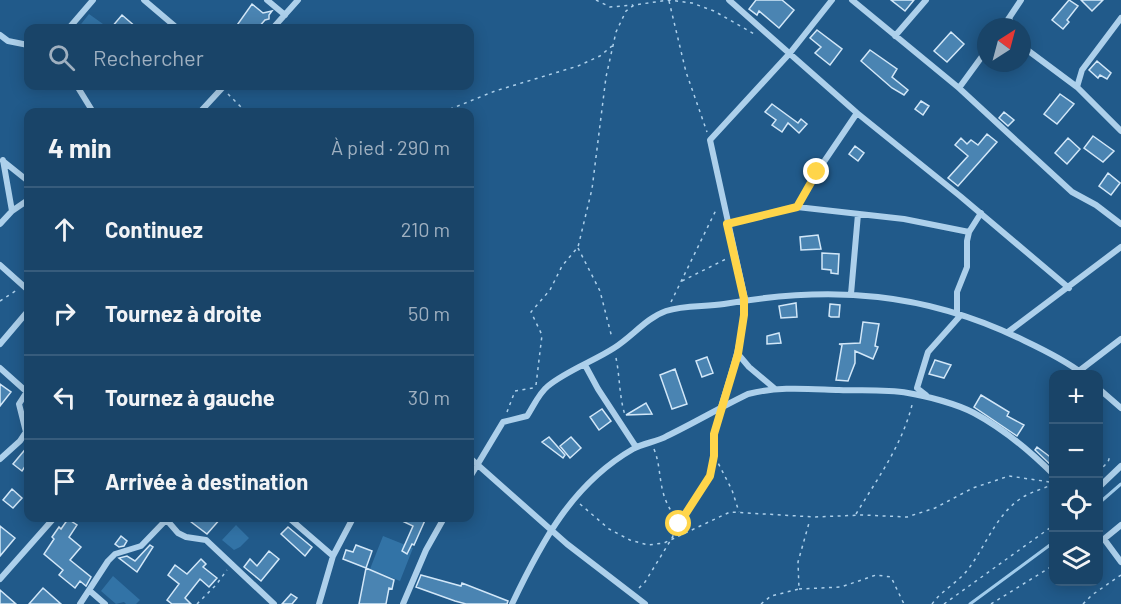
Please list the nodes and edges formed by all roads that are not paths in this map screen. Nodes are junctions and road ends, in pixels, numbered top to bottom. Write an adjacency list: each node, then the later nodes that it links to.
1 (93, 0): 13 (street)
2 (144, 0): 14 (street)
3 (267, 0): 10 (street)
4 (298, 0): 10 (street)
5 (729, 0): 21 (street)
6 (832, 0): 21 (street)
7 (852, 0): 19 (street)
8 (926, 0): 19 (street)
9 (1021, 0): 11 (street)
10 (285, 15): 15 (street)
11 (1009, 18)
12 (1121, 18): 16 (street)
13 (72, 24)
14 (172, 24)
15 (277, 24)
16 (1115, 25): 17 (street); 24 (street)
17 (1121, 30)
18 (0, 35): 20 (street)
19 (896, 36): 25 (street)
20 (24, 44)
21 (790, 52): 30 (street); 40 (street)
22 (1031, 53): 24 (street)
23 (977, 63): 25 (street)
24 (1077, 87): 31 (street)
25 (959, 88): 41 (street)
26 (79, 90): 28 (street)
27 (219, 90): 29 (street)
28 (91, 108)
29 (204, 108)
30 (857, 112): 35 (street); 37 (street)
31 (1121, 131)
32 (2, 159): 33 (street); 36 (street)
33 (24, 178)
34 (24, 203): 36 (street)
35 (797, 207): 38 (street); 40 (street)
36 (12, 211): 39 (street)
37 (981, 213): 42 (street); 46 (street)
38 (858, 214): 42 (street); 47 (street)
39 (0, 224)
40 (727, 224): 48 (street)
41 (1121, 224)
42 (969, 232): 49 (street)
43 (1121, 247): 46 (street)
44 (0, 265): 45 (street)
45 (24, 287)
46 (1069, 288): 51 (street)
47 (851, 294): 48 (street); 49 (street)
48 (744, 299): 54 (street); 55 (street)
49 (958, 315): 51 (street); 63 (street)
50 (24, 316): 53 (street)
51 (1008, 332): 57 (street)
52 (1121, 339): 58 (street)
53 (0, 344)
54 (738, 354): 59 (street); 64 (street)
55 (585, 365): 68 (street); 71 (street)
56 (0, 368): 60 (street)
57 (1076, 370)
58 (1085, 370)
59 (774, 388): 63 (street); 64 (street)
60 (24, 389)
61 (1103, 392): 65 (street)
62 (24, 397): 66 (street)
63 (929, 398): 74 (street)
64 (721, 407): 68 (street)
65 (1121, 408)
66 (24, 424)
67 (24, 435): 69 (street)
68 (636, 447): 83 (street)
69 (0, 459)
70 (474, 462): 71 (street)
71 (478, 465): 73 (street); 83 (street)
72 (1121, 466): 75 (street)
73 (474, 471)
74 (1049, 472)
75 (1103, 483)
76 (50, 522): 86 (street)
77 (163, 522): 87 (street)
78 (169, 522): 90 (street)
79 (294, 522): 84 (street)
80 (351, 522): 84 (street)
81 (442, 522): 92 (street)
82 (1121, 525): 85 (street)
83 (551, 529): 93 (street); 94 (street)
84 (333, 556): 91 (street)
85 (1121, 562)
86 (0, 579)
87 (90, 591): 88 (street); 89 (street)
88 (80, 604)
89 (105, 604)
90 (274, 604)
91 (320, 604)
92 (403, 604)
93 (512, 604)
94 (645, 604)

